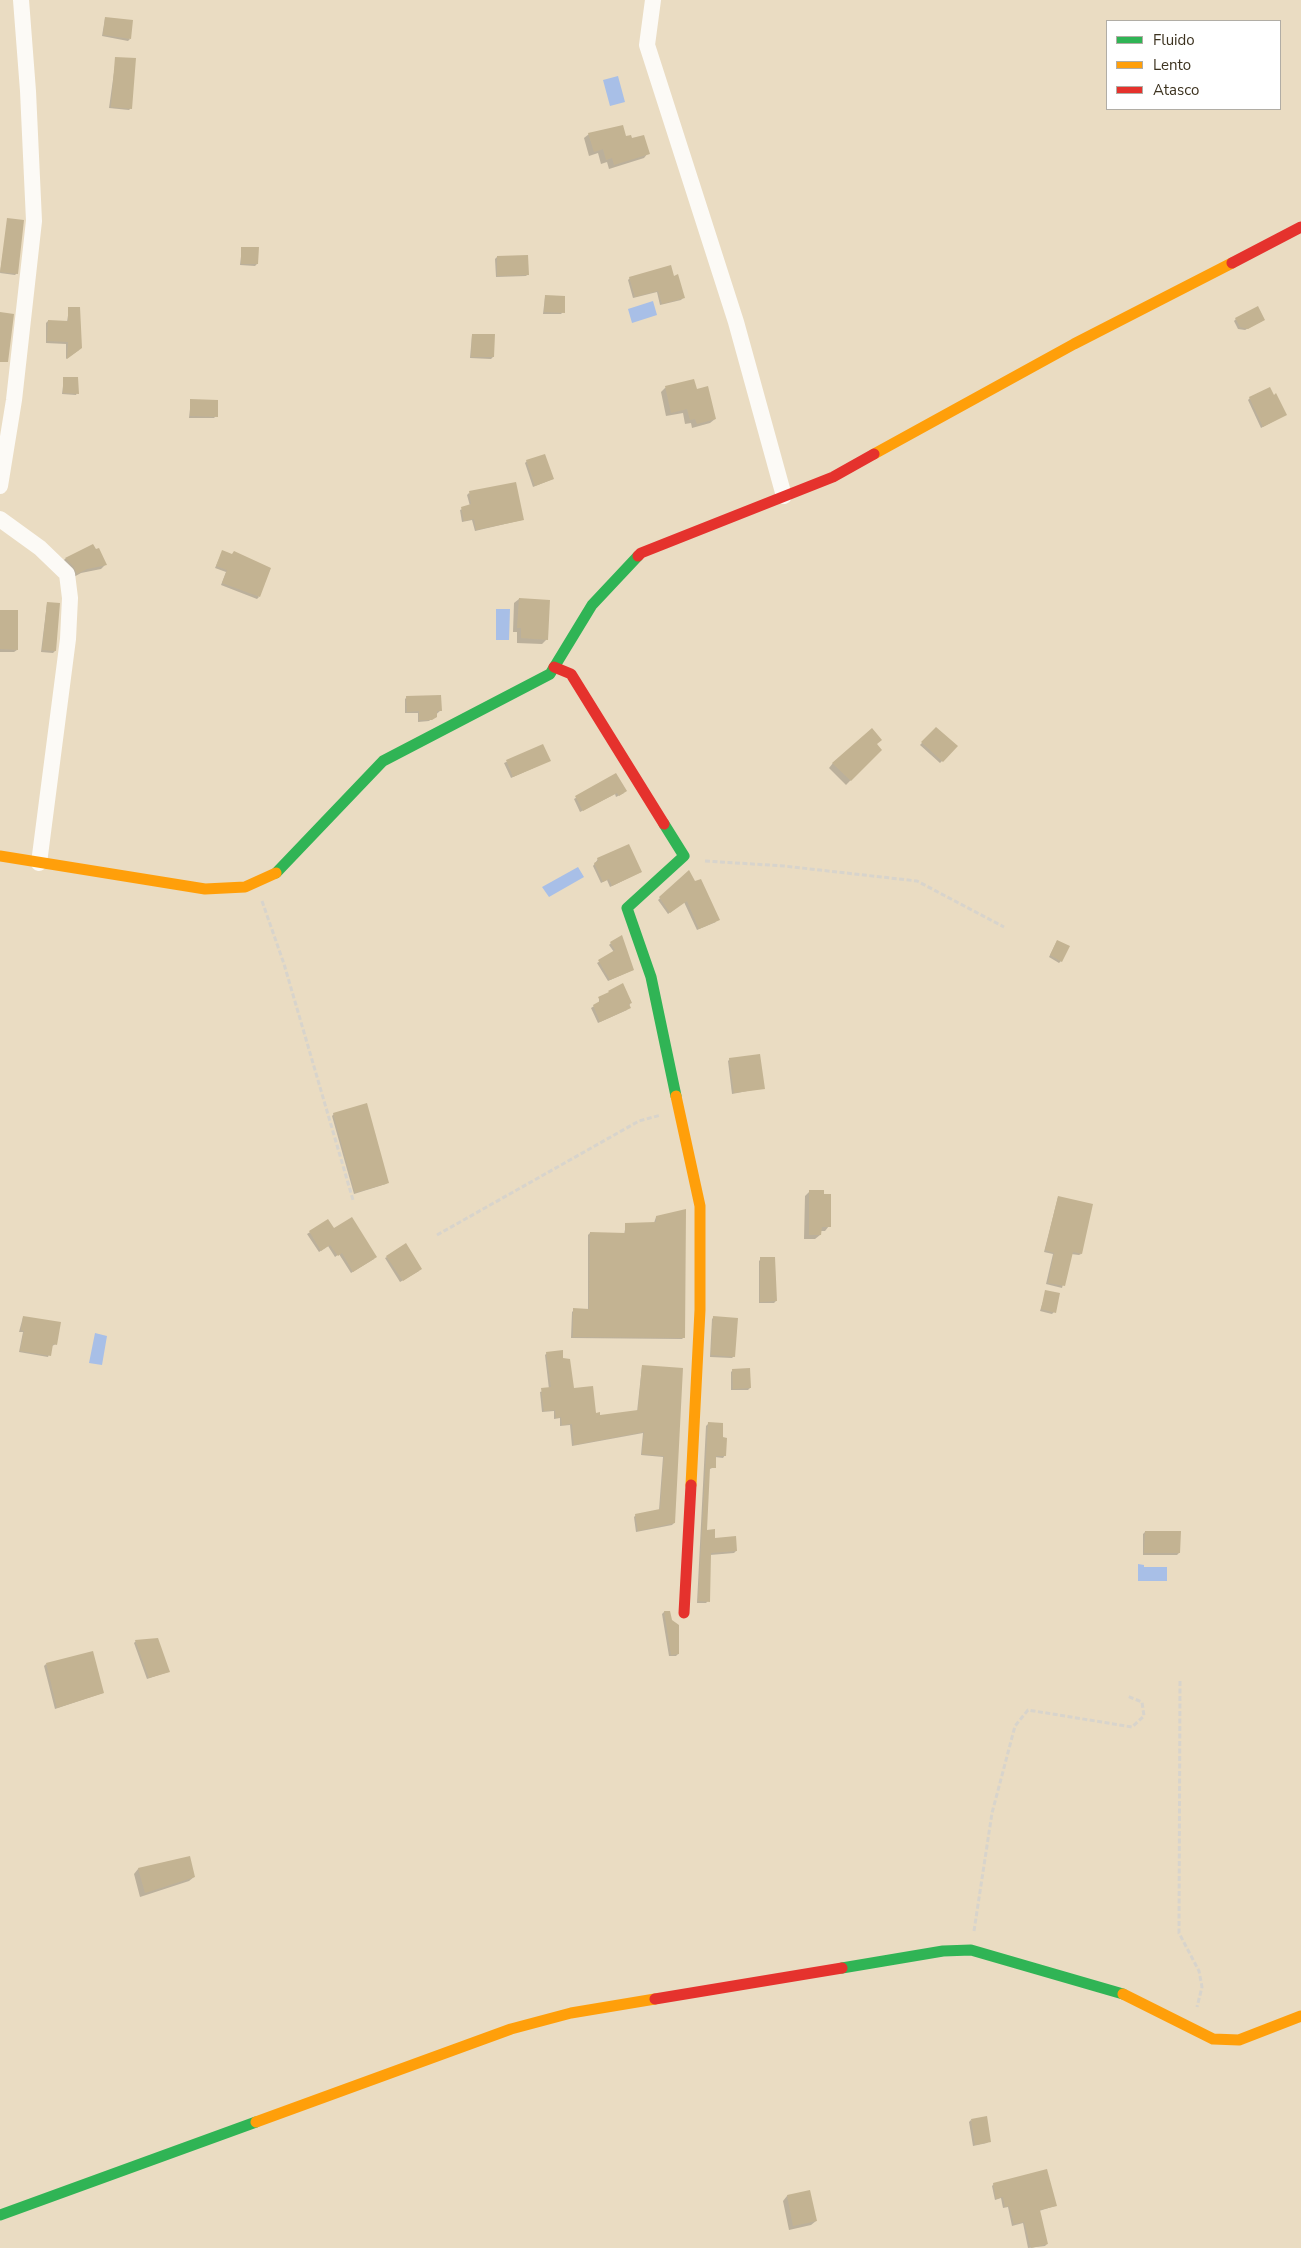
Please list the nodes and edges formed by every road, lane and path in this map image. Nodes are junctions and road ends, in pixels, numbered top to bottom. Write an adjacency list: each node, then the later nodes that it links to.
1 (21, 0): 4 (street)
2 (653, 0): 5 (street)
3 (1301, 227): 5 (street)
4 (0, 486)
5 (784, 496): 7 (street)
6 (0, 519): 10 (street)
7 (554, 668): 11 (street); 13 (street)
8 (0, 856): 10 (street)
9 (705, 861): 12 (path)
10 (39, 863): 11 (street)
11 (256, 883): 14 (path)
12 (1004, 926)
13 (680, 1110): 15 (path); 16 (street)
14 (353, 1200)
15 (437, 1235)
16 (684, 1613)
17 (1180, 1681): 21 (path)
18 (1127, 1696): 19 (path)
19 (971, 1950): 21 (street); 22 (street)
20 (1301, 2016): 21 (street)
21 (1192, 2030)
22 (0, 2215)

